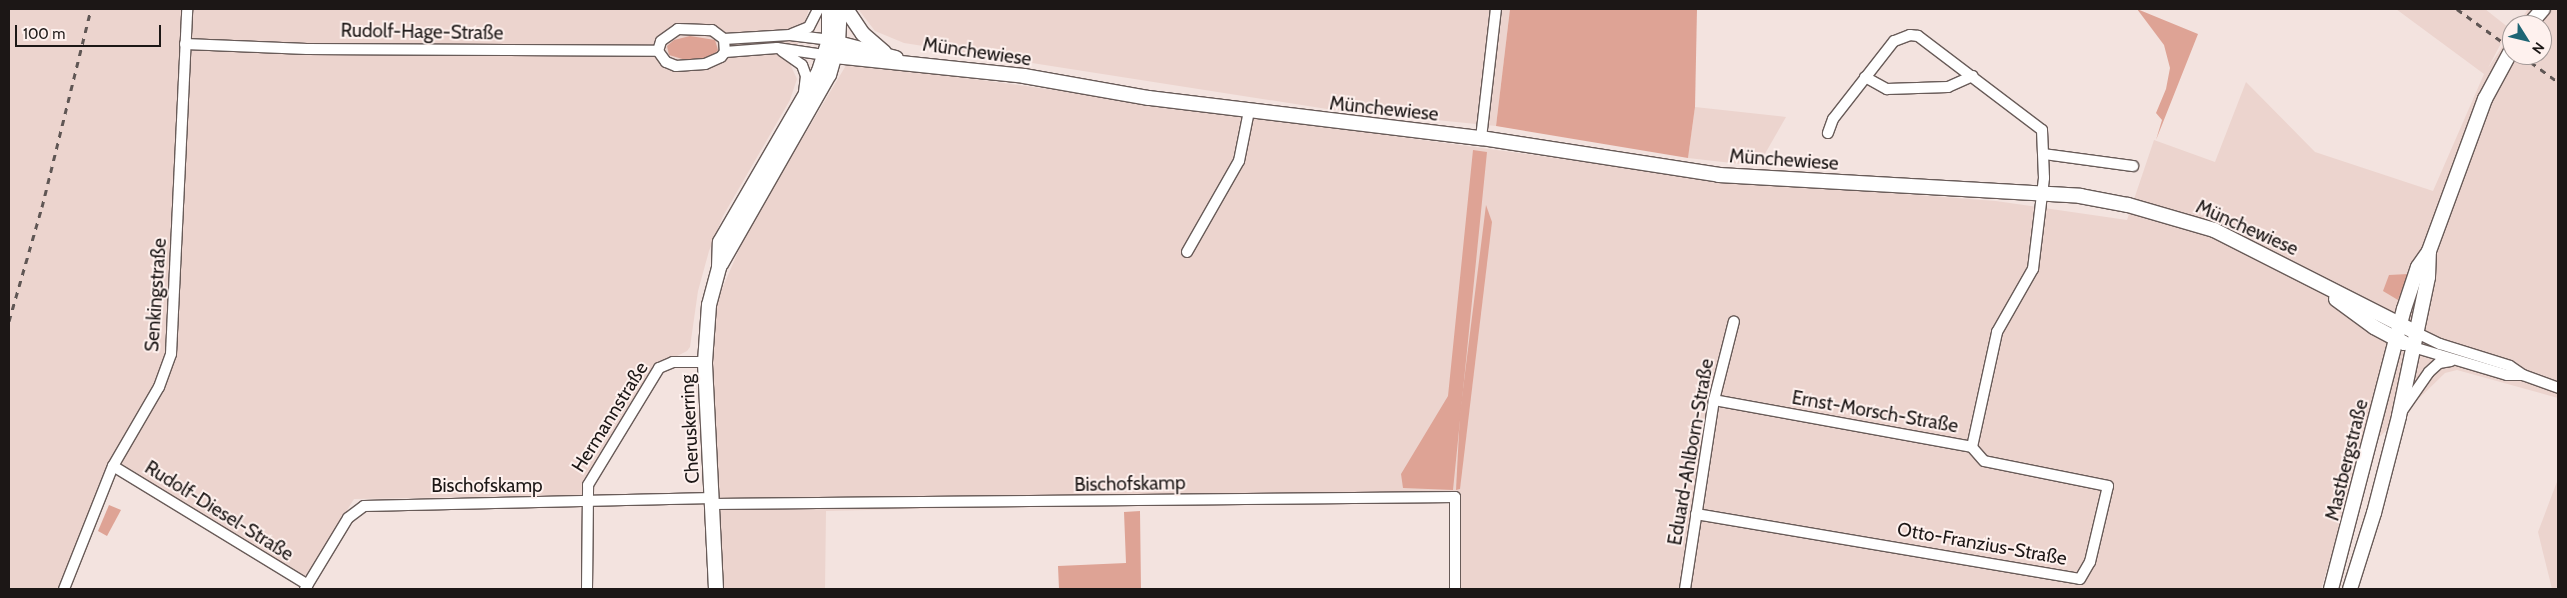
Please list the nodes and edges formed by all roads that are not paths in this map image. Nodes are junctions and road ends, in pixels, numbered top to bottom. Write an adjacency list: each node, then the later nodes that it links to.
1 (187, 9): 9 (street, Senkingstraße)
2 (818, 9): 7 (street)
3 (829, 9): 11 (main road)
4 (840, 9): 11 (main road)
5 (846, 9): 14 (main road, Münchewiese)
6 (1496, 9): 22 (street)
7 (790, 35): 8 (street); 11 (street)
8 (724, 39): 12 (street); 13 (street)
9 (185, 44): 12 (street, Rudolf-Hage-Straße); 42 (street, Senkingstraße)
10 (777, 48): 11 (street); 13 (street); 19 (street)
11 (832, 49): 14 (main road, Münchewiese); 15 (main road, Münchewiese); 19 (main road, Cheruskerring); 28 (main road, Cheruskerring)
12 (658, 51): 13 (street)
13 (725, 52)
14 (888, 56): 15 (main road, Münchewiese)
15 (907, 62): 20 (main road, Münchewiese)
16 (2504, 65): 26 (main road, Mastbergstraße)
17 (1865, 76): 18 (street); 18 (street, Ernst-Morsch-Straße); 21 (street)
18 (1973, 76): 23 (street, Ernst-Morsch-Straße)
19 (804, 98): 28 (main road, Cheruskerring)
20 (1249, 112): 22 (main road, Münchewiese); 27 (street)
21 (1828, 133)
22 (1480, 138): 25 (main road, Münchewiese)
23 (2044, 154): 24 (street); 25 (street, Ernst-Morsch-Straße)
24 (2133, 166)
25 (2042, 192): 29 (main road, Münchewiese); 41 (street, Ernst-Morsch-Straße)
26 (2429, 251): 31 (main road, Mastbergstraße); 32 (main road, Mastbergstraße)
27 (1188, 252)
28 (719, 267): 36 (main road, Cheruskerring)
29 (2305, 276): 31 (main road, Münchewiese); 33 (main road, Münchewiese)
30 (1734, 321): 39 (street, Eduard-Ahlborn-Straße)
31 (2400, 324): 32 (main road); 33 (main road, Mastbergstraße)
32 (2415, 332): 34 (main road, Mastbergstraße); 37 (street)
33 (2396, 339): 34 (main road); 52 (main road, Mastbergstraße)
34 (2413, 346): 35 (street); 40 (main road, Mastbergstraße)
35 (2455, 360): 37 (street); 40 (street)
36 (705, 362): 43 (street, Hermannstraße); 44 (main road, Cheruskerring)
37 (2523, 376): 38 (street)
38 (2558, 388)
39 (1714, 400): 41 (street, Ernst-Morsch-Straße); 45 (street, Eduard-Ahlborn-Straße)
40 (2399, 416): 53 (main road, Mastbergstraße)
41 (1972, 447): 45 (street, Otto-Franzius-Straße)
42 (113, 466): 46 (street, Rudolf-Diesel-Straße); 47 (street, Senkingstraße)
43 (586, 501): 44 (street, Bischofskamp); 46 (street, Bischofskamp); 48 (street, Hermannstraße)
44 (713, 501): 49 (main road, Cheruskerring); 50 (street, Bischofskamp)
45 (1696, 514): 51 (street, Eduard-Ahlborn-Straße)
46 (306, 587)
47 (64, 589)
48 (587, 589)
49 (716, 589)
50 (1455, 589)
51 (1685, 589)
52 (2331, 589)
53 (2350, 589)

